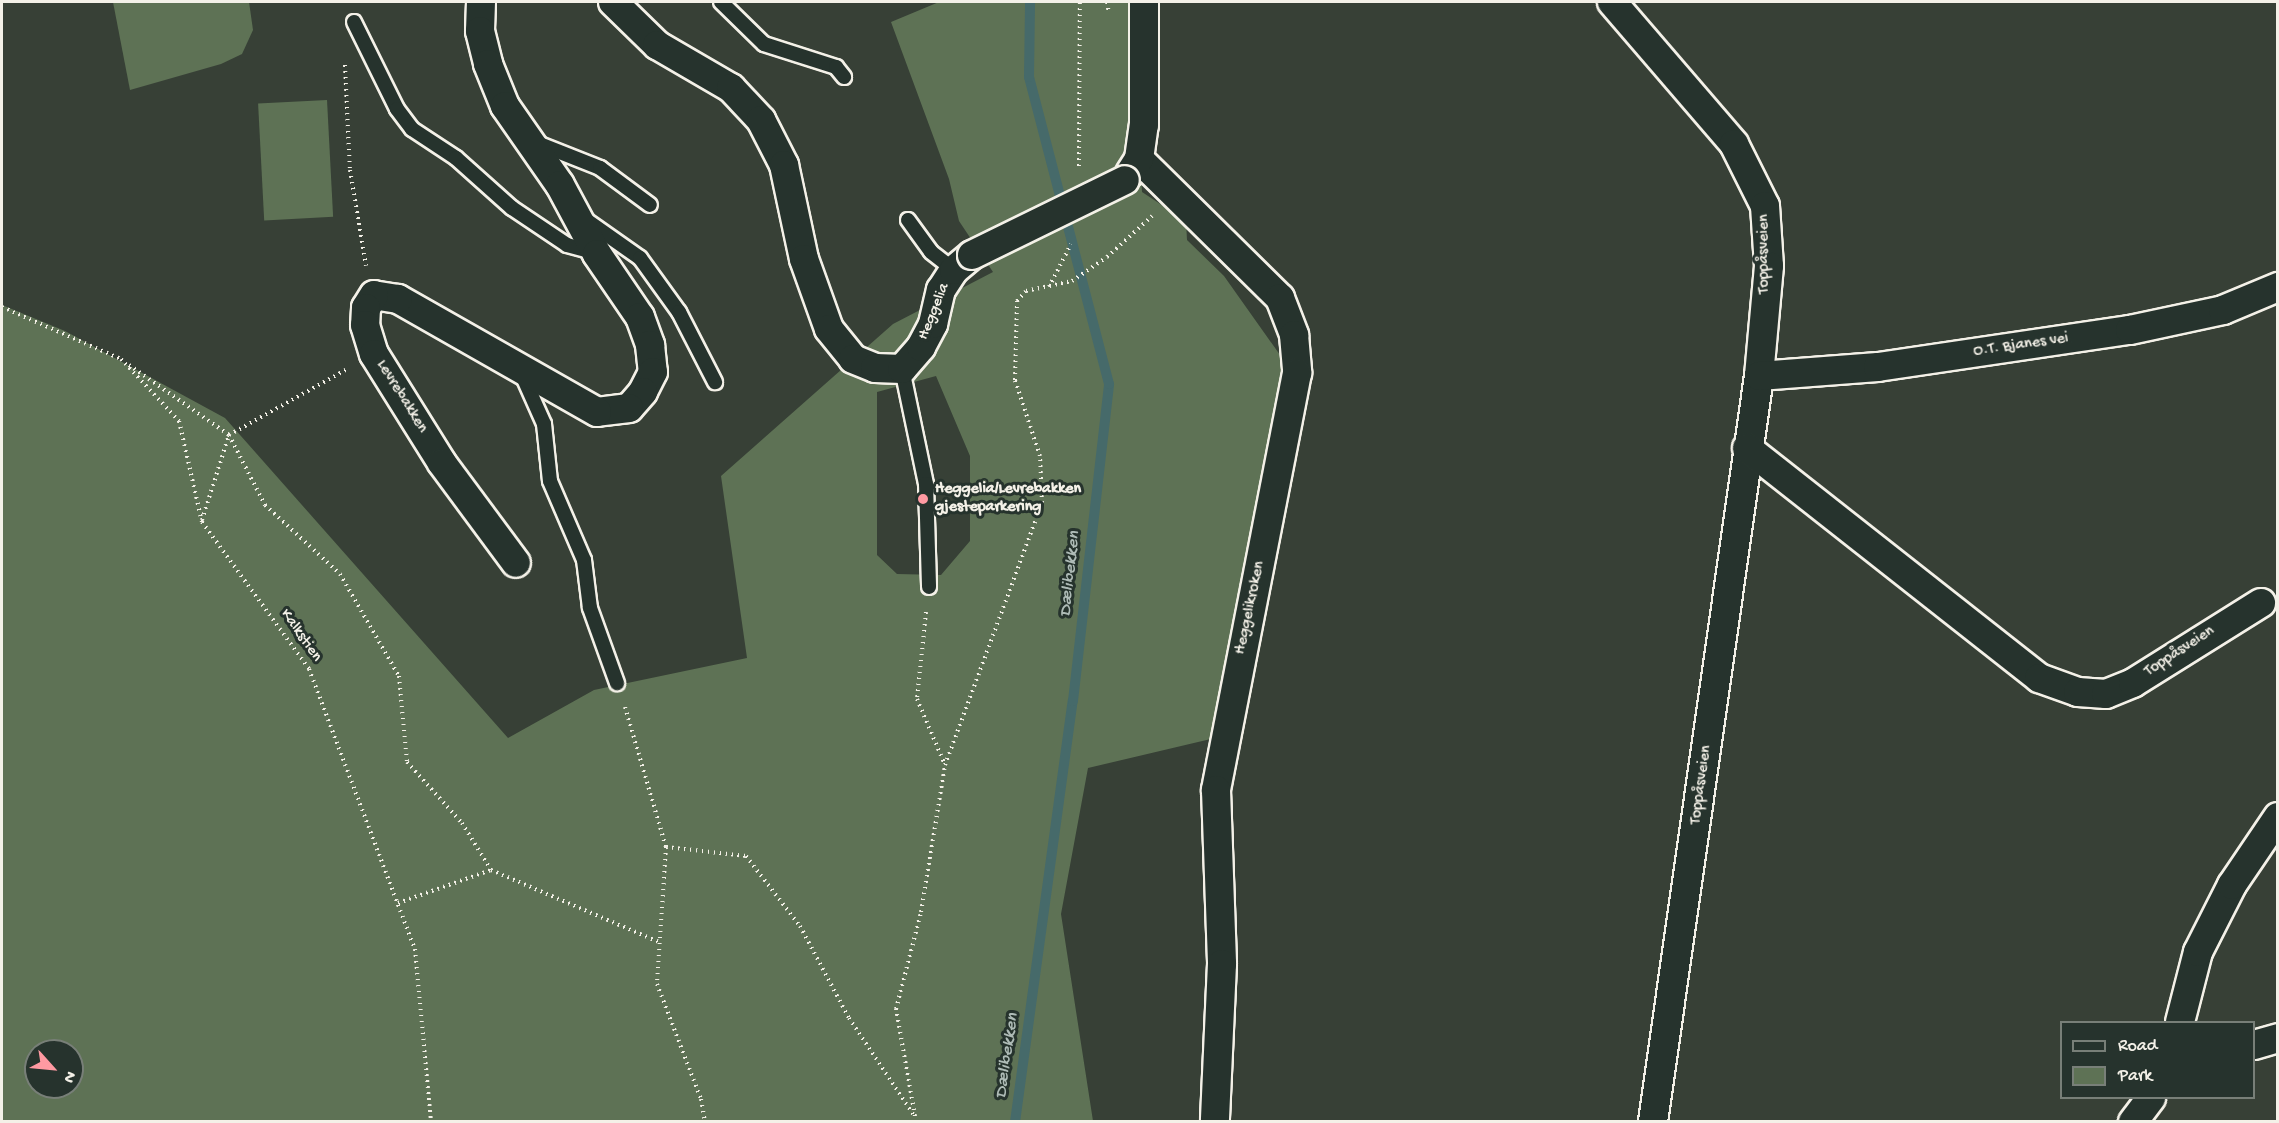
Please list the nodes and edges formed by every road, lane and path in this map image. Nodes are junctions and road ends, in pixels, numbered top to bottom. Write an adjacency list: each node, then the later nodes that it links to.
1 (482, 2): 10 (street)
2 (614, 2): 27 (street)
3 (721, 2): 9 (lane)
4 (1080, 2): 12 (path)
5 (1144, 2): 11 (street)
6 (1612, 2): 28 (street, Toppåsveien)
7 (354, 22): 18 (lane)
8 (345, 60): 22 (path)
9 (844, 78)
10 (527, 139): 14 (lane); 15 (street)
11 (1132, 170): 13 (street, Heggelikroken); 19 (street, bridge)
12 (1079, 174)
13 (1176, 195): 20 (path); 48 (street, Heggelikroken)
14 (650, 205)
15 (579, 215): 18 (street); 29 (lane)
16 (908, 220): 19 (lane)
17 (1077, 233): 20 (path)
18 (597, 254): 26 (street)
19 (963, 262): 27 (street, Heggelia)
20 (1049, 287): 37 (path)
21 (2277, 287): 28 (street, O.T. Bjanes vei)
22 (374, 296): 24 (street, Levrebakken); 26 (street)
23 (2, 307): 25 (path, Kalkstien)
24 (374, 354): 30 (path); 33 (street, Levrebakken)
25 (121, 359): 30 (path); 32 (path, Kalkstien)
26 (519, 366): 36 (lane)
27 (902, 369): 34 (lane)
28 (1759, 375): 31 (street, Toppåsveien)
29 (715, 382)
30 (229, 435): 32 (path); 40 (path)
31 (1747, 448): 35 (street, Toppåsveien); 51 (street, Toppåsveien)
32 (202, 522): 41 (path, Kalkstien)
33 (516, 563)
34 (929, 587): 37 (path)
35 (2261, 603)
36 (618, 683): 39 (path)
37 (945, 765): 47 (path)
38 (2277, 817): 43 (street)
39 (666, 847): 42 (path); 47 (path)
40 (491, 870): 41 (path); 42 (path)
41 (398, 903): 49 (path, Kalkstien)
42 (659, 942): 50 (path)
43 (2181, 1021)
44 (2277, 1038): 45 (street)
45 (2255, 1044)
46 (2150, 1099): 52 (street)
47 (916, 1120)
48 (1215, 1120)
49 (431, 1122)
50 (705, 1122)
51 (1653, 1122)
52 (2133, 1122)

